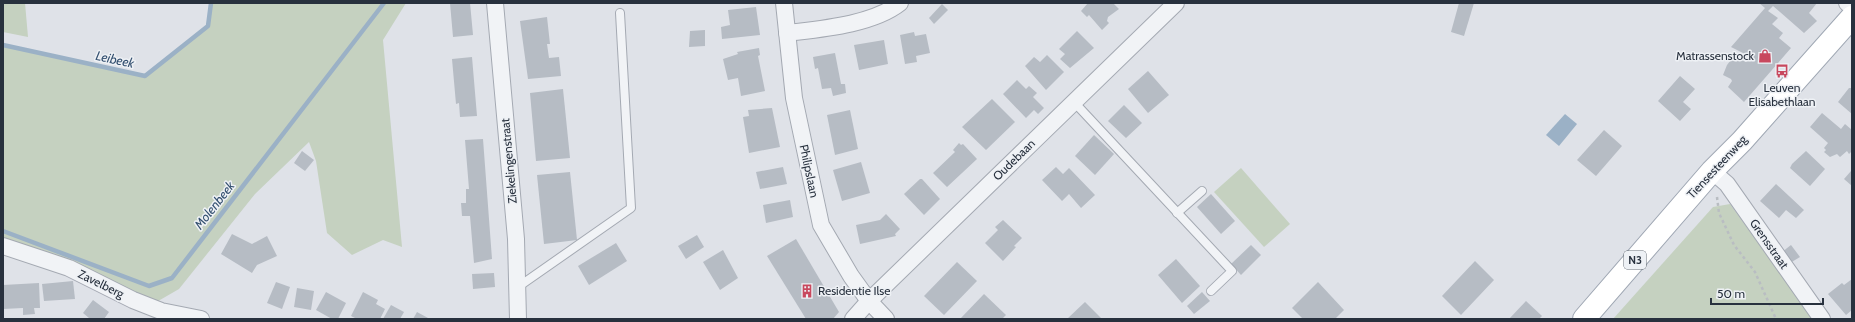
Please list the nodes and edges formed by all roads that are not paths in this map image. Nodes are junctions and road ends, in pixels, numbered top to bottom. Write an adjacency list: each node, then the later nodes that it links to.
1 (495, 3): 15 (street, Ziekelingenstraat)
2 (784, 3): 9 (street, Philipslaan)
3 (900, 3): 9 (street)
4 (1176, 3): 10 (street, Oudebaan)
5 (1847, 3): 6 (street)
6 (1852, 7)
7 (620, 13): 15 (lane)
8 (1852, 17): 11 (main road, Tiensesteenweg / N3)
9 (786, 33): 17 (street, Philipslaan)
10 (1074, 102): 13 (lane); 17 (street, Oudebaan)
11 (1712, 171): 22 (main road, Tiensesteenweg / N3); 23 (street, Grensstraat)
12 (1202, 191): 13 (lane)
13 (1177, 213): 16 (lane)
14 (3, 246): 18 (street, Zavelberg)
15 (518, 287): 19 (street, Ziekelingenstraat)
16 (1211, 291)
17 (869, 301): 20 (street, Oudebaan); 21 (street, Philipslaan)
18 (201, 319)
19 (518, 319)
20 (853, 319)
21 (886, 319)
22 (1584, 319)
23 (1822, 319)

